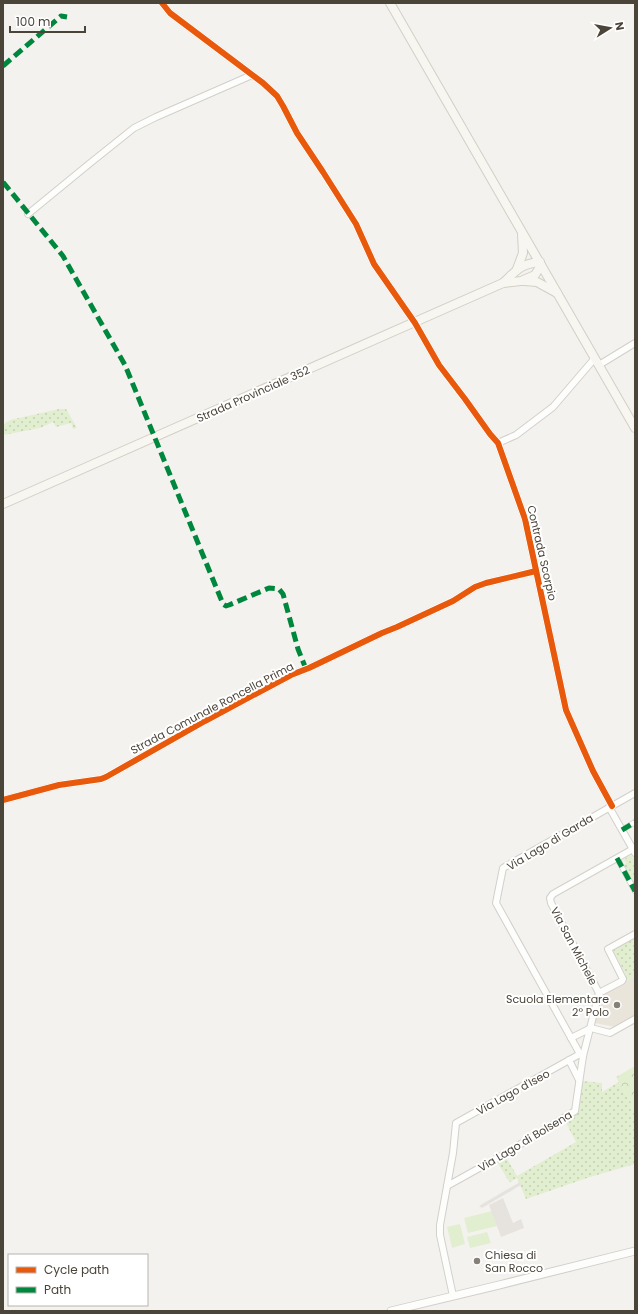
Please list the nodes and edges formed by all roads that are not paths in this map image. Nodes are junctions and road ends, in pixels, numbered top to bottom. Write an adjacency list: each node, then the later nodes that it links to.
1 (162, 3): 3 (street, Contrada Scorpio)
2 (390, 3): 5 (main road)
3 (252, 75): 4 (street); 11 (street, Contrada Scorpio)
4 (28, 214)
5 (522, 231): 6 (main road); 7 (main road, Strada Provinciale 352)
6 (540, 263): 7 (main road, Strada Provinciale 352); 8 (main road, Strada Provinciale 352); 10 (main road)
7 (517, 269): 9 (main road, Strada Provinciale 352)
8 (521, 281): 9 (main road, Strada Provinciale 352); 10 (main road, Strada Provinciale 352)
9 (503, 283): 11 (main road, Strada Provinciale 352)
10 (558, 294): 13 (main road)
11 (415, 323): 15 (street, Contrada Scorpio); 16 (main road, Strada Provinciale 352)
12 (635, 343): 13 (street)
13 (597, 362): 14 (main road); 15 (street)
14 (635, 428)
15 (498, 443): 17 (street, Contrada Scorpio)
16 (3, 504)
17 (536, 571): 19 (street, Strada Comunale Roncella Prima); 20 (street, Contrada Scorpio)
18 (635, 793): 20 (street, Via Lago di Garda)
19 (3, 800)
20 (610, 807): 22 (street, Contrada Scorpio); 30 (street, Via Lago di Garda)
21 (635, 822): 22 (street)
22 (622, 830): 23 (street, Contrada Scorpio)
23 (634, 851): 24 (street, Via San Michele)
24 (617, 858): 25 (street); 27 (street, Via San Michele)
25 (635, 891)
26 (635, 934): 27 (street)
27 (600, 993): 29 (street)
28 (635, 1019): 29 (street)
29 (591, 1028): 30 (street); 31 (street)
30 (571, 1038): 31 (street, Via Lago di Garda)
31 (581, 1055): 32 (street, Via Lago d'Iseo); 33 (street)
32 (569, 1060): 33 (street); 34 (street, Via Lago d'Iseo)
33 (579, 1080): 34 (street, Via Lago di Bolsena)
34 (447, 1186): 36 (street)
35 (635, 1251): 36 (street)
36 (453, 1296): 37 (street)
37 (391, 1311)

